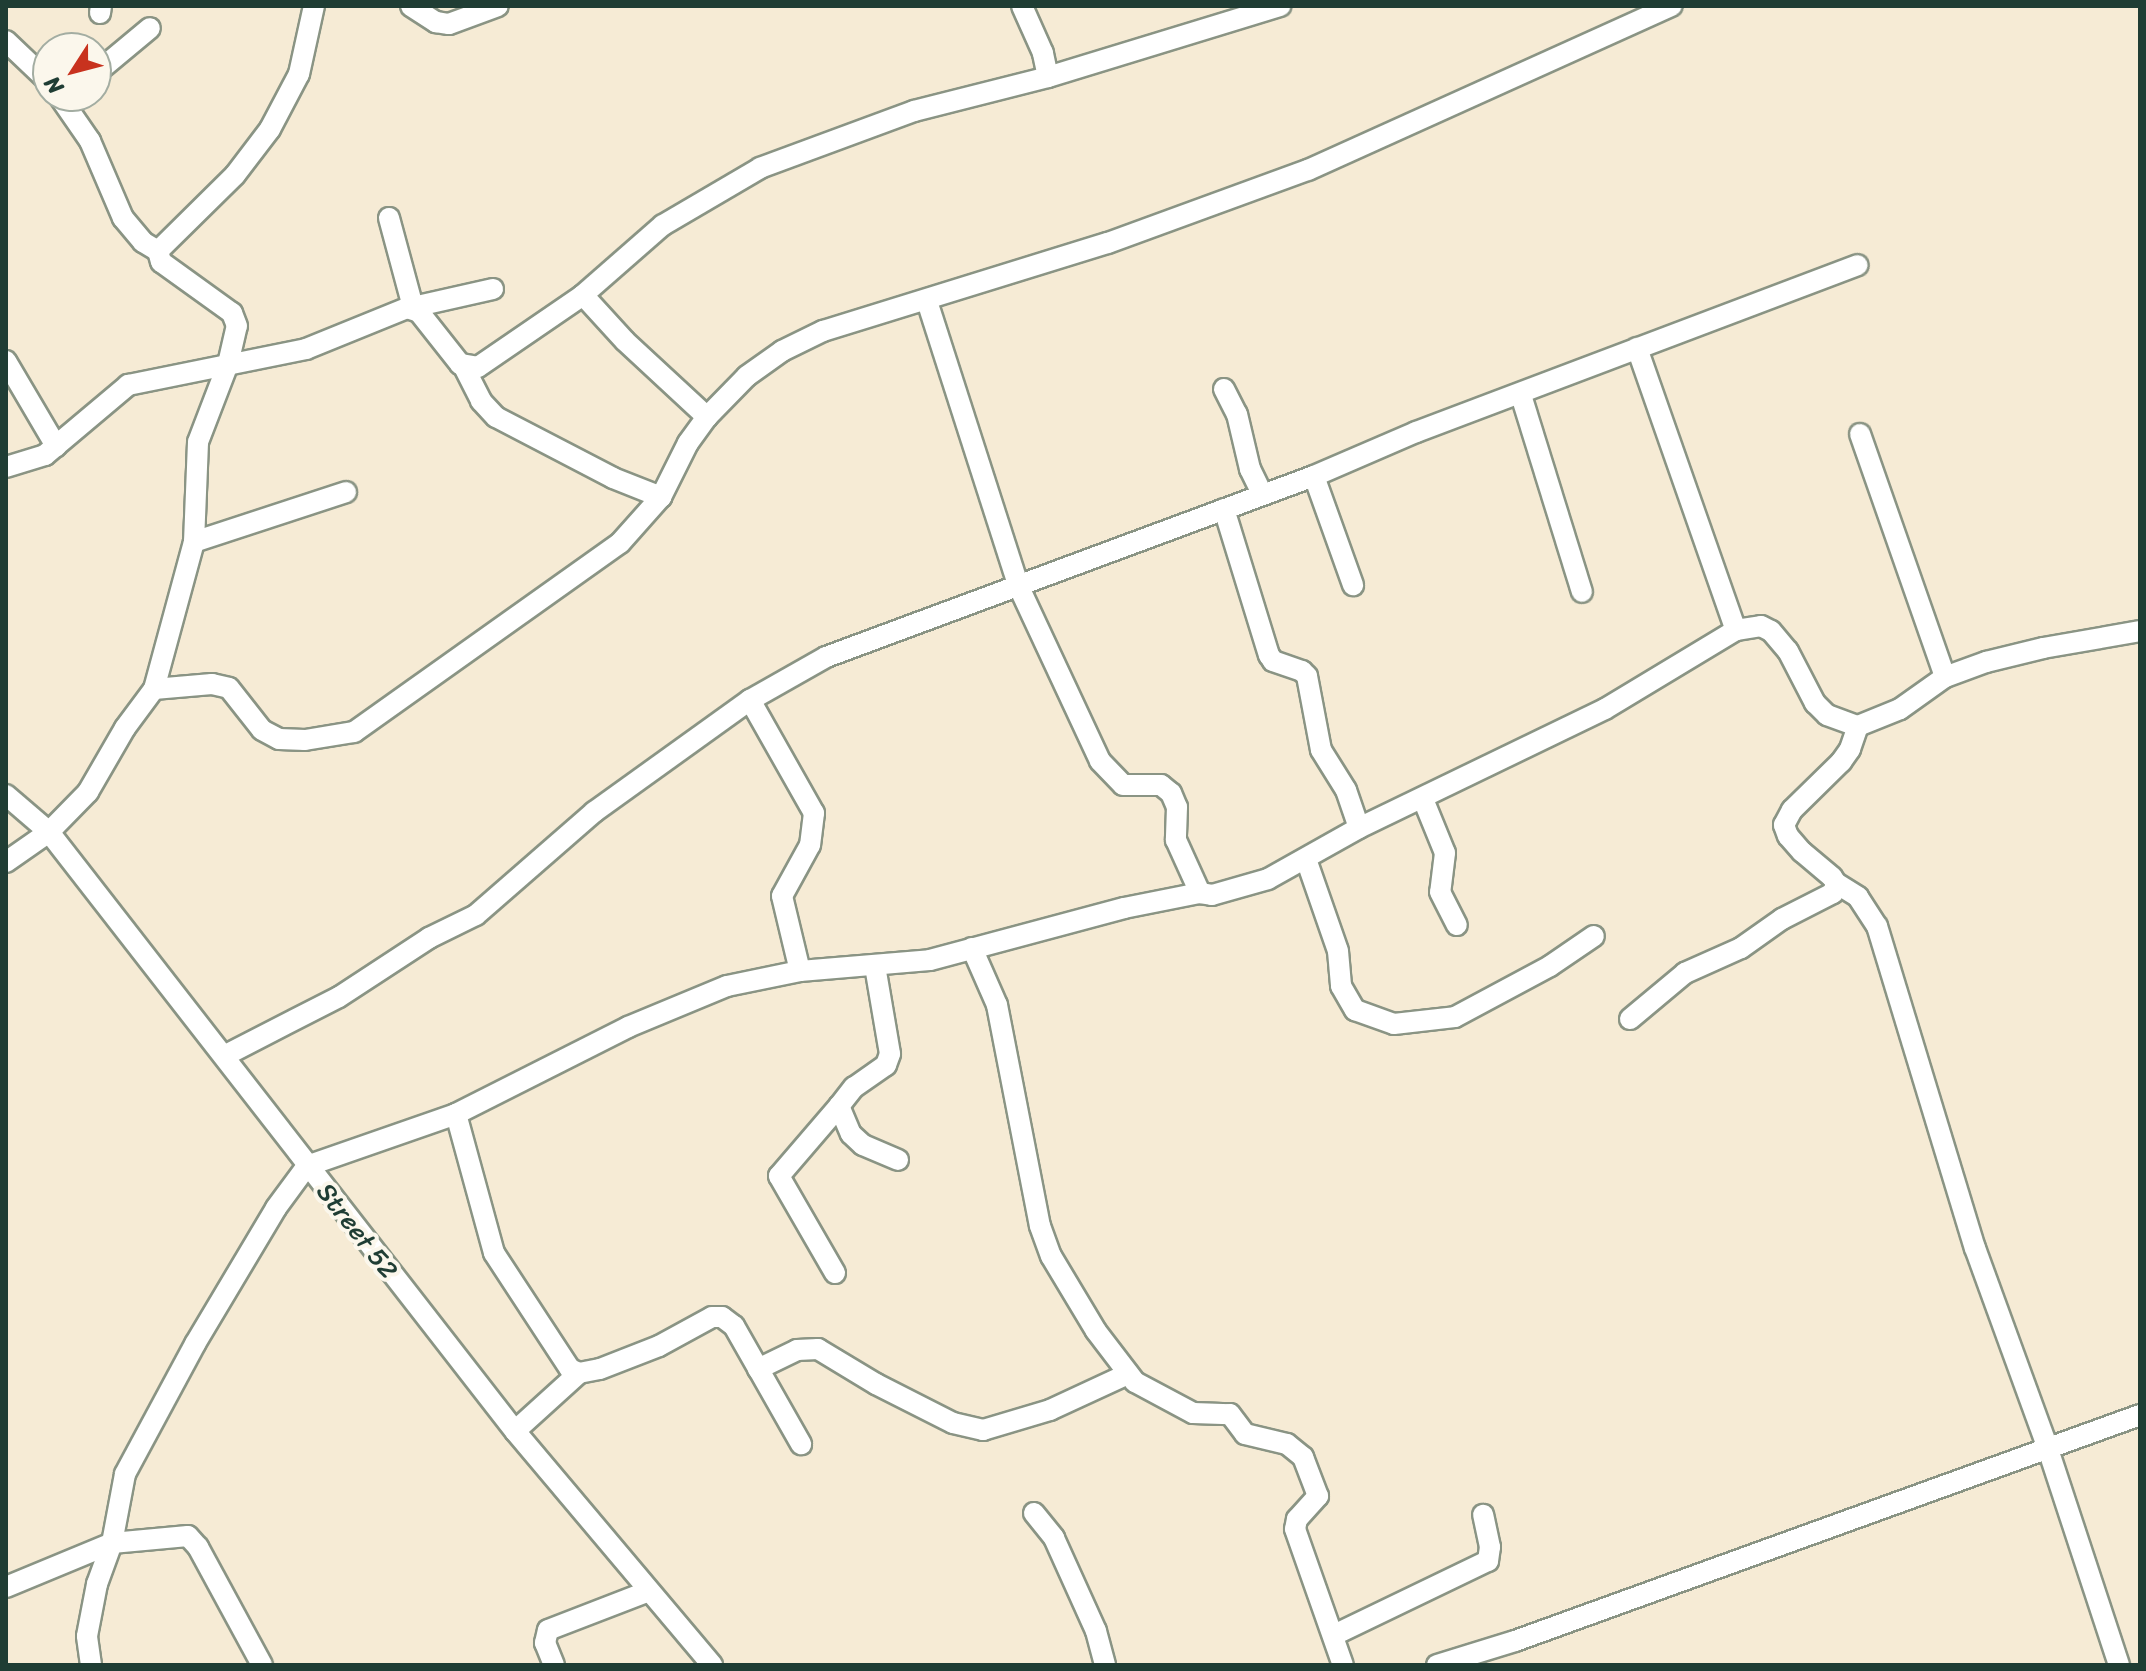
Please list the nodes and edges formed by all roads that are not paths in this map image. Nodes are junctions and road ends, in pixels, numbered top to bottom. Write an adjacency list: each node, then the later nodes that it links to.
1 (314, 6): 14 (street)
2 (411, 6): 3 (street)
3 (498, 6)
4 (1022, 6): 11 (street)
5 (1280, 6): 11 (street)
6 (1672, 6): 18 (street)
7 (150, 28): 9 (street)
8 (6, 41): 10 (street)
9 (112, 60)
10 (32, 66)
11 (1048, 77): 17 (street)
12 (72, 112): 14 (street)
13 (389, 218): 19 (street)
14 (158, 251): 22 (street)
15 (1857, 265): 20 (street)
16 (493, 289): 19 (street)
17 (583, 295): 23 (street); 26 (street)
18 (927, 301): 26 (street); 36 (street)
19 (413, 307): 22 (street); 23 (street)
20 (1637, 348): 25 (street); 39 (street)
21 (6, 361): 28 (street)
22 (228, 364): 28 (street); 35 (street)
23 (464, 367): 33 (street)
24 (1224, 389): 32 (street)
25 (1521, 395): 30 (street); 38 (street)
26 (707, 417): 33 (street)
27 (1860, 434): 41 (street)
28 (56, 446): 29 (street)
29 (6, 467)
30 (1314, 476): 32 (street); 37 (street)
31 (346, 492): 35 (street)
32 (1262, 494): 34 (street)
33 (661, 497): 42 (street)
34 (1224, 509): 36 (street); 47 (street)
35 (194, 542): 42 (street)
36 (1018, 585): 43 (street); 52 (street)
37 (1353, 585)
38 (1582, 592)
39 (1736, 630): 44 (street); 46 (street)
40 (2140, 631): 41 (street)
41 (1945, 677): 44 (street)
42 (154, 689): 48 (street)
43 (750, 700): 57 (street); 59 (street)
44 (1858, 726): 51 (street)
45 (6, 795): 48 (street, Street 52)
46 (1423, 799): 47 (street); 53 (street)
47 (1359, 828): 49 (street)
48 (49, 832): 50 (street); 59 (street, Street 52)
49 (1306, 859): 52 (street); 54 (street)
50 (6, 862)
51 (1836, 883): 58 (street); 71 (street)
52 (1200, 893): 55 (street)
53 (1457, 925)
54 (1594, 936)
55 (972, 948): 56 (street); 67 (street)
56 (875, 966): 57 (street); 60 (street)
57 (800, 971): 61 (street)
58 (1630, 1019)
59 (224, 1056): 63 (street, Street 52)
60 (839, 1106): 62 (street); 64 (street)
61 (456, 1114): 63 (street); 66 (street)
62 (898, 1160)
63 (307, 1166): 69 (street, Street 52); 74 (street)
64 (835, 1273)
65 (758, 1369): 66 (street); 67 (street); 70 (street)
66 (579, 1373): 69 (street)
67 (1128, 1374): 77 (street)
68 (2140, 1415): 71 (street)
69 (515, 1431): 76 (street, Street 52)
70 (801, 1444)
71 (2048, 1449): 84 (street); 85 (street)
72 (1034, 1513): 82 (street)
73 (1483, 1515): 77 (street)
74 (112, 1543): 75 (street); 78 (street); 79 (street)
75 (6, 1587)
76 (649, 1591): 80 (street); 81 (street, Street 52)
77 (1334, 1635): 83 (street)
78 (91, 1665)
79 (262, 1665)
80 (554, 1665)
81 (712, 1665)
82 (1105, 1665)
83 (1343, 1665)
84 (1437, 1665)
85 (2119, 1665)

